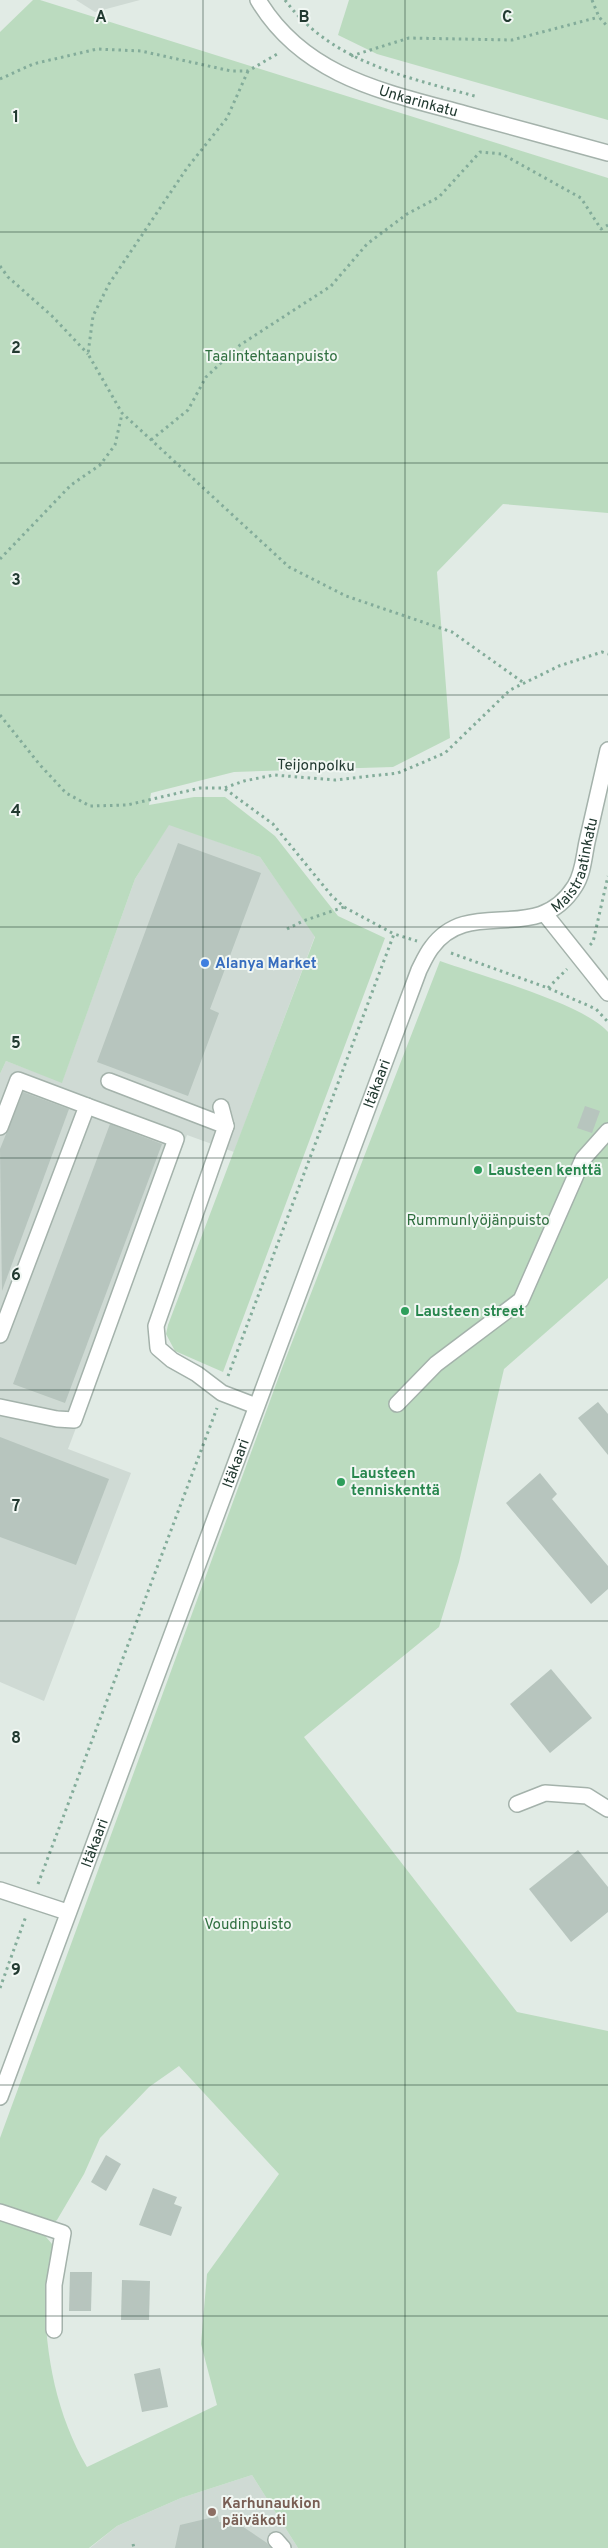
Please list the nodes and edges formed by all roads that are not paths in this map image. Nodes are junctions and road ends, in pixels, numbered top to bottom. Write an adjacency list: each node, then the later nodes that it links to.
1 (258, 0): 2 (street, Unkarinkatu)
2 (608, 153)
3 (608, 750): 4 (street, Maistraatinkatu)
4 (545, 914): 5 (street); 14 (street, Itäkaari)
5 (608, 994)
6 (109, 1081): 9 (street)
7 (87, 1106): 10 (street); 12 (street); 15 (street)
8 (221, 1107): 9 (street)
9 (226, 1126): 14 (street)
10 (0, 1127)
11 (608, 1132): 13 (street)
12 (0, 1335)
13 (397, 1404)
14 (256, 1406): 19 (street, Itäkaari)
15 (0, 1407)
16 (516, 1804): 17 (street)
17 (608, 1810)
18 (0, 1890): 19 (street)
19 (67, 1912): 20 (street, Itäkaari)
20 (0, 2097)
21 (0, 2212): 22 (street)
22 (54, 2330)

